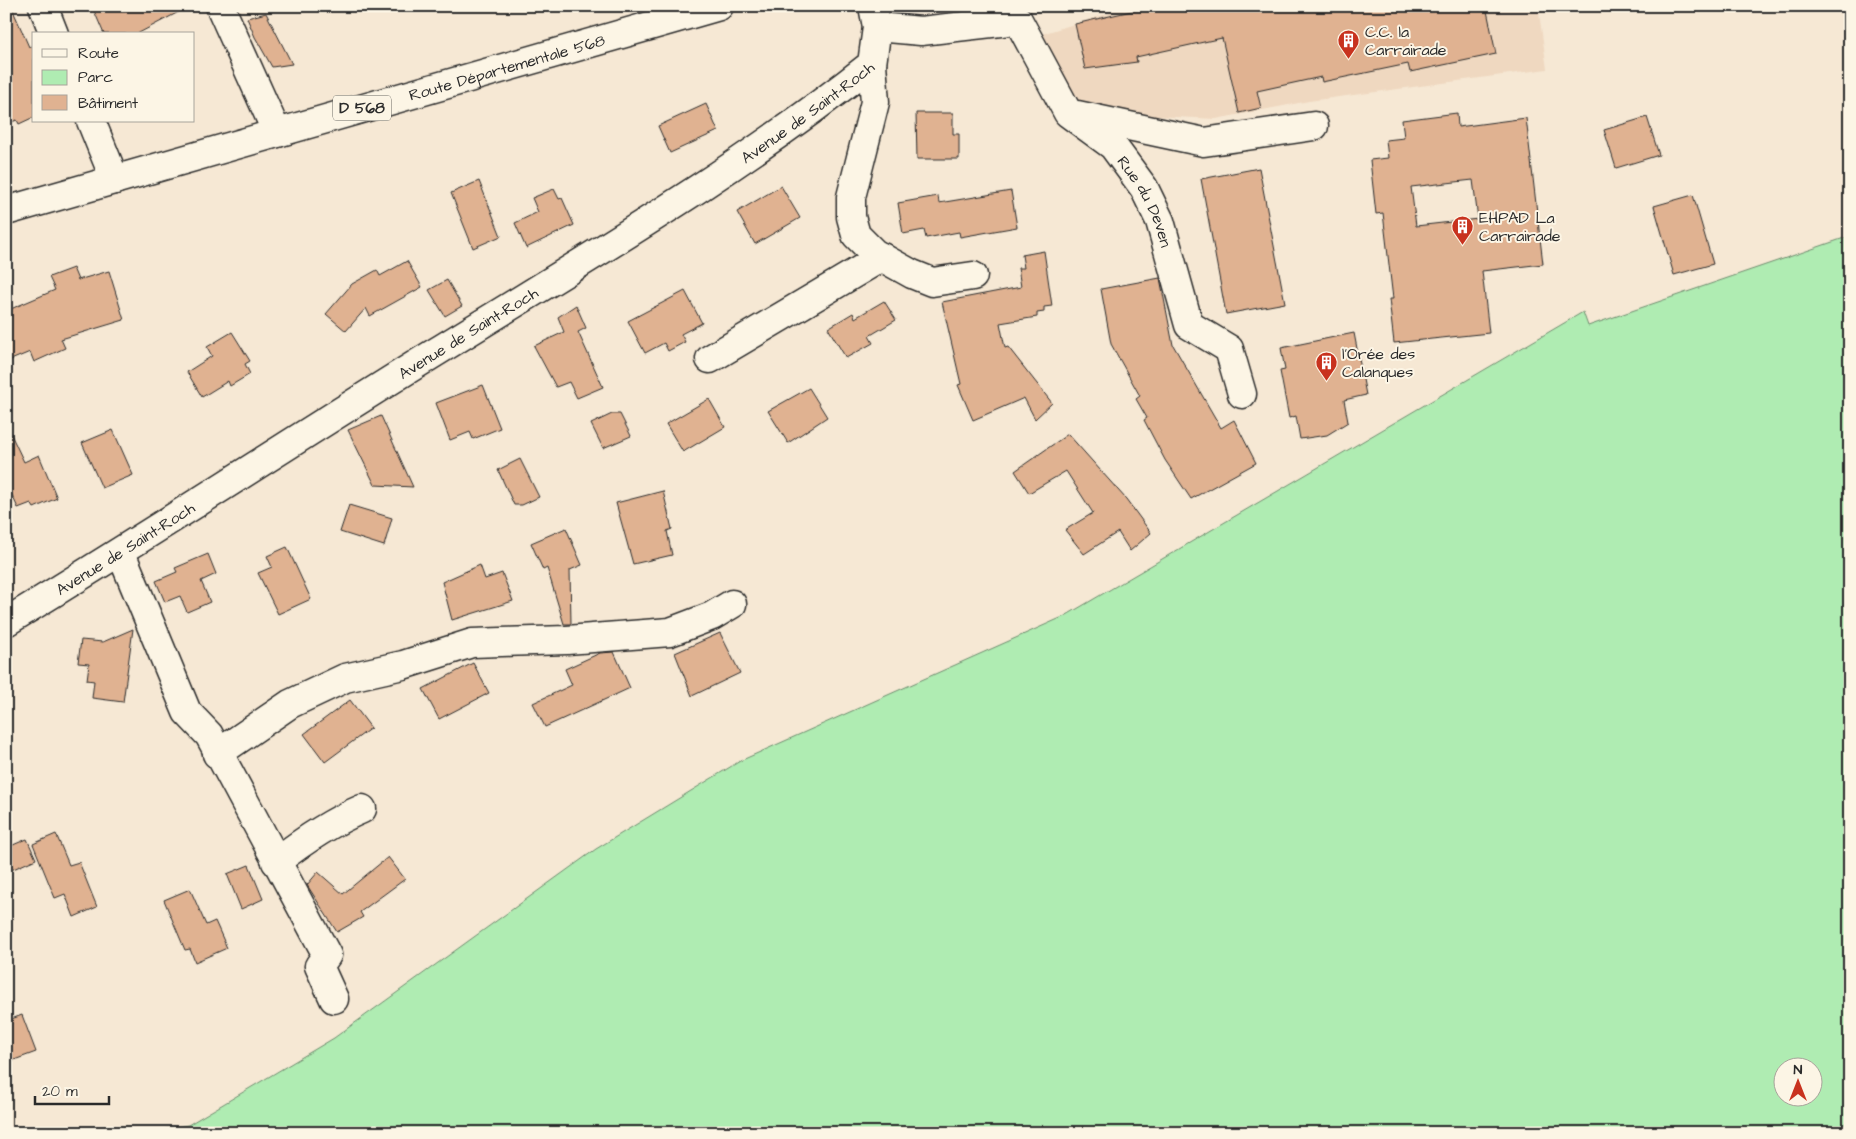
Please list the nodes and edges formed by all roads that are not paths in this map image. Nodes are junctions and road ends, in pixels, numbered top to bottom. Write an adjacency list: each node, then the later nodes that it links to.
1 (43, 6): 5 (street)
2 (220, 6): 10 (street)
3 (719, 6): 10 (street, Route Départementale 568 / D 568)
4 (875, 16): 6 (street, Avenue de Saint-Roch); 7 (street, Rue du Deven)
5 (53, 32)
6 (872, 64): 13 (street); 17 (street, Avenue de Saint-Roch)
7 (1068, 113): 9 (street); 16 (street, Rue du Deven)
8 (91, 122): 11 (street)
9 (1314, 126)
10 (277, 133): 11 (street, Route Départementale 568 / D 568)
11 (115, 180): 12 (street, Route Départementale 568 / D 568)
12 (6, 211)
13 (882, 257): 14 (street); 15 (street)
14 (973, 276)
15 (710, 359)
16 (1242, 394)
17 (121, 552): 19 (street, Avenue de Saint-Roch); 20 (street)
18 (732, 604): 20 (street)
19 (6, 622)
20 (217, 754): 22 (street)
21 (362, 809): 22 (street)
22 (276, 862): 23 (street)
23 (334, 999)

